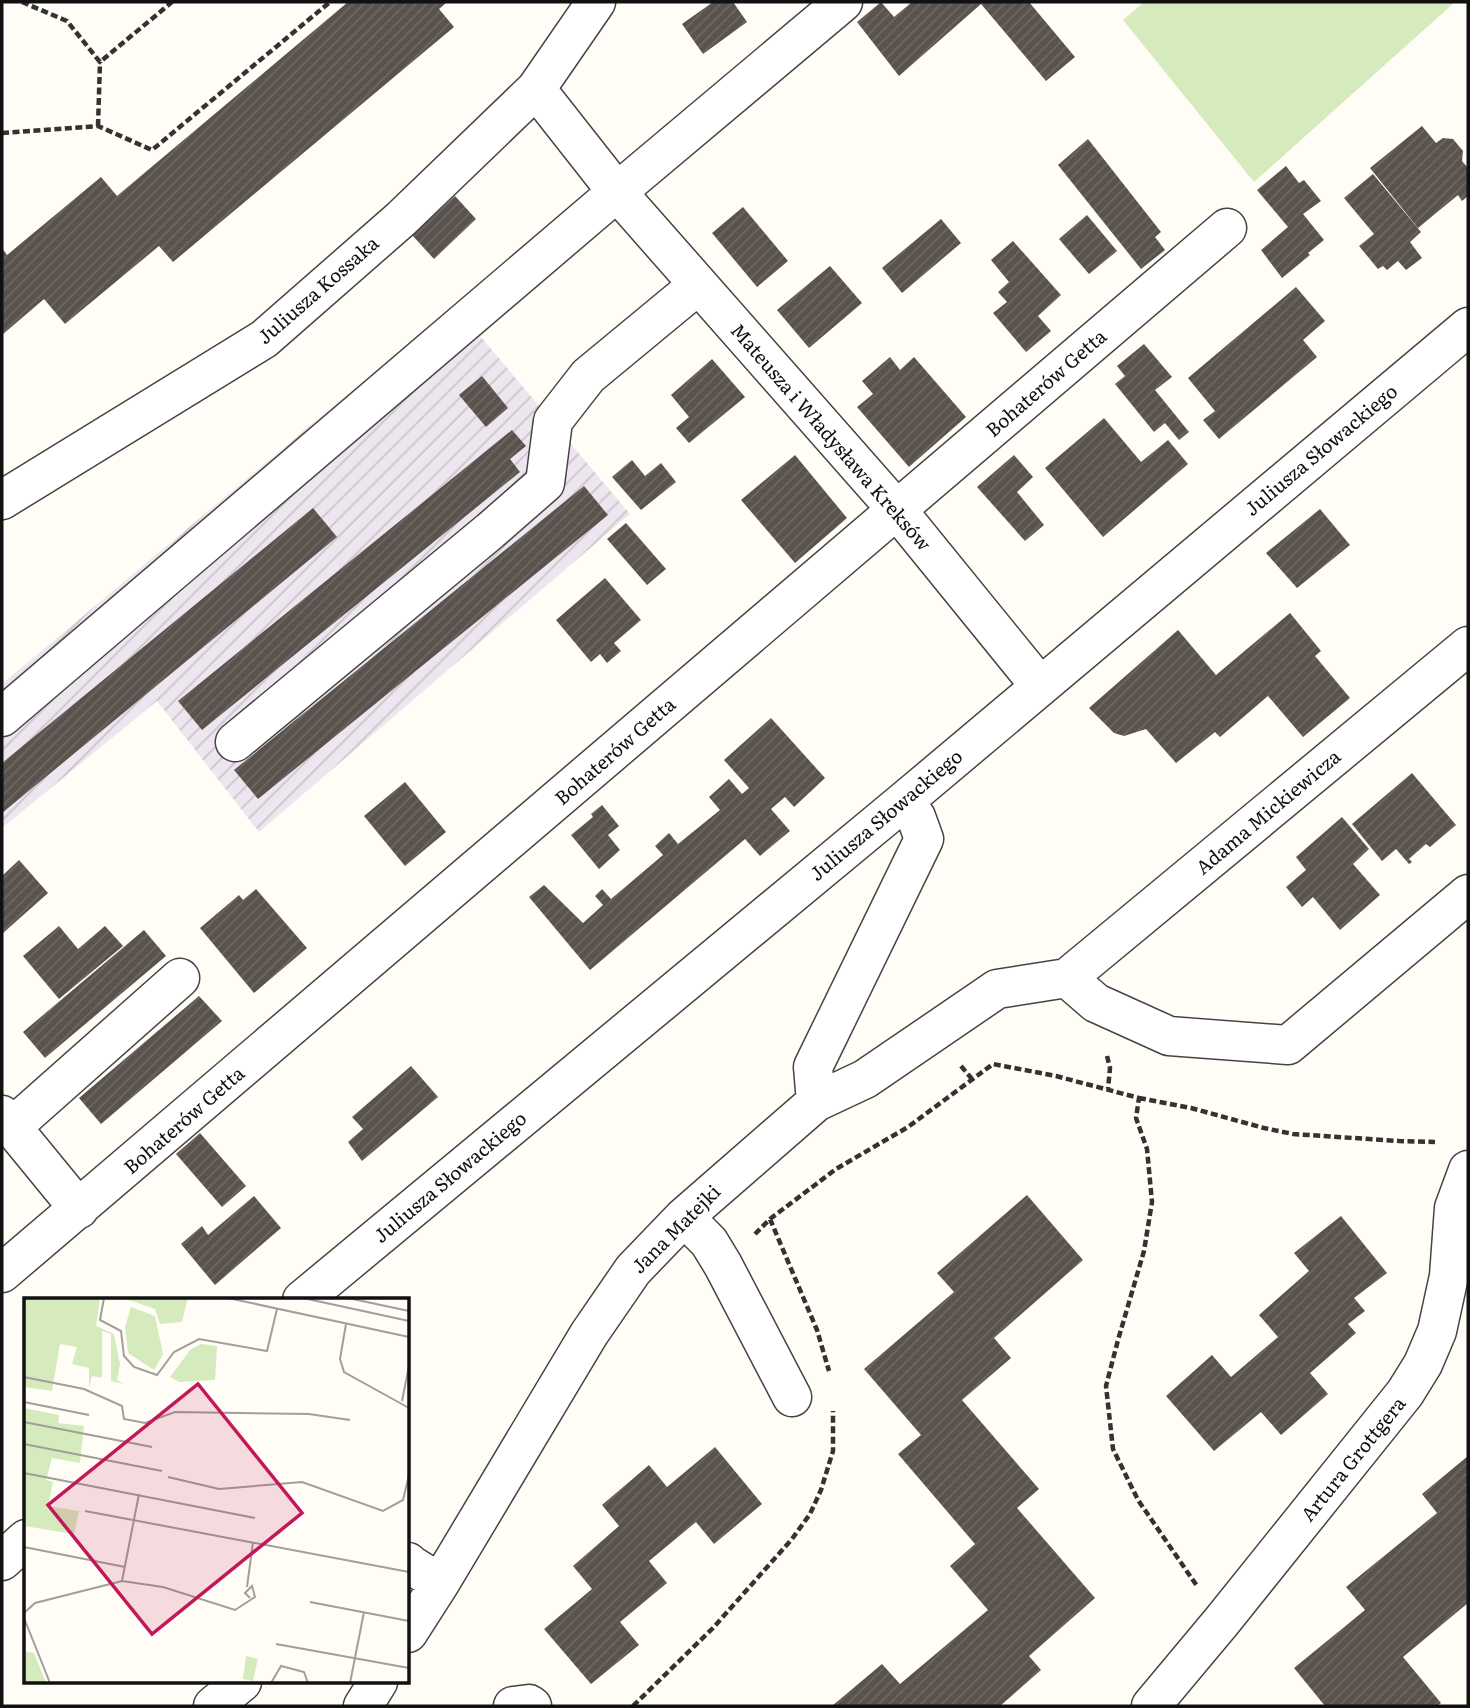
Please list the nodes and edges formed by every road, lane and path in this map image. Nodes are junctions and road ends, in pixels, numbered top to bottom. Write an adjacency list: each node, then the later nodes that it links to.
1 (22, 2): 6 (path)
2 (172, 2): 6 (path)
3 (330, 2): 8 (path)
4 (597, 2): 7 (street, Juliusza Kossaka)
5 (843, 2): 10 (street)
6 (100, 62): 8 (path)
7 (537, 89): 10 (street); 14 (street, Juliusza Kossaka)
8 (98, 126): 9 (path)
9 (2, 133)
10 (617, 191): 12 (street, Mateusza i Władysława Kreksów); 18 (street)
11 (1227, 228): 15 (street, Bohaterów Getta)
12 (698, 285): 15 (street, Mateusza i Władysława Kreksów); 19 (street)
13 (1468, 327): 17 (street, Juliusza Słowackiego)
14 (2, 500)
15 (897, 510): 17 (street, Mateusza i Władysława Kreksów); 29 (street, Bohaterów Getta)
16 (1468, 646): 23 (street, Adama Mickiewicza)
17 (1040, 686): 20 (street, Juliusza Słowackiego)
18 (2, 718)
19 (234, 742)
20 (903, 802): 25 (street); 34 (street, Juliusza Słowackiego)
21 (1468, 894): 23 (street)
22 (180, 978): 26 (street)
23 (1067, 978): 25 (street, Jana Matejki)
24 (1139, 1098): 27 (path); 31 (path); 42 (path)
25 (816, 1102): 30 (street, Jana Matejki)
26 (7, 1121): 29 (street)
27 (1435, 1142)
28 (1468, 1170): 42 (street, Artura Grottgera)
29 (79, 1209): 33 (street, Bohaterów Getta)
30 (684, 1217): 32 (street); 41 (street, Jana Matejki)
31 (770, 1219): 32 (path); 35 (path)
32 (723, 1265): 36 (street)
33 (2, 1273)
34 (304, 1298)
35 (831, 1379)
36 (792, 1397)
37 (834, 1401): 50 (path)
38 (24, 1541): 39 (street)
39 (2, 1561)
40 (410, 1564): 41 (street)
41 (440, 1583): 43 (street, Jana Matejki)
42 (1222, 1621): 51 (street, Artura Grottgera)
43 (410, 1628)
44 (240, 1684): 46 (street)
45 (377, 1684): 47 (street)
46 (214, 1706)
47 (363, 1706)
48 (513, 1706): 49 (street)
49 (532, 1706)
50 (633, 1706)
51 (1151, 1706)

